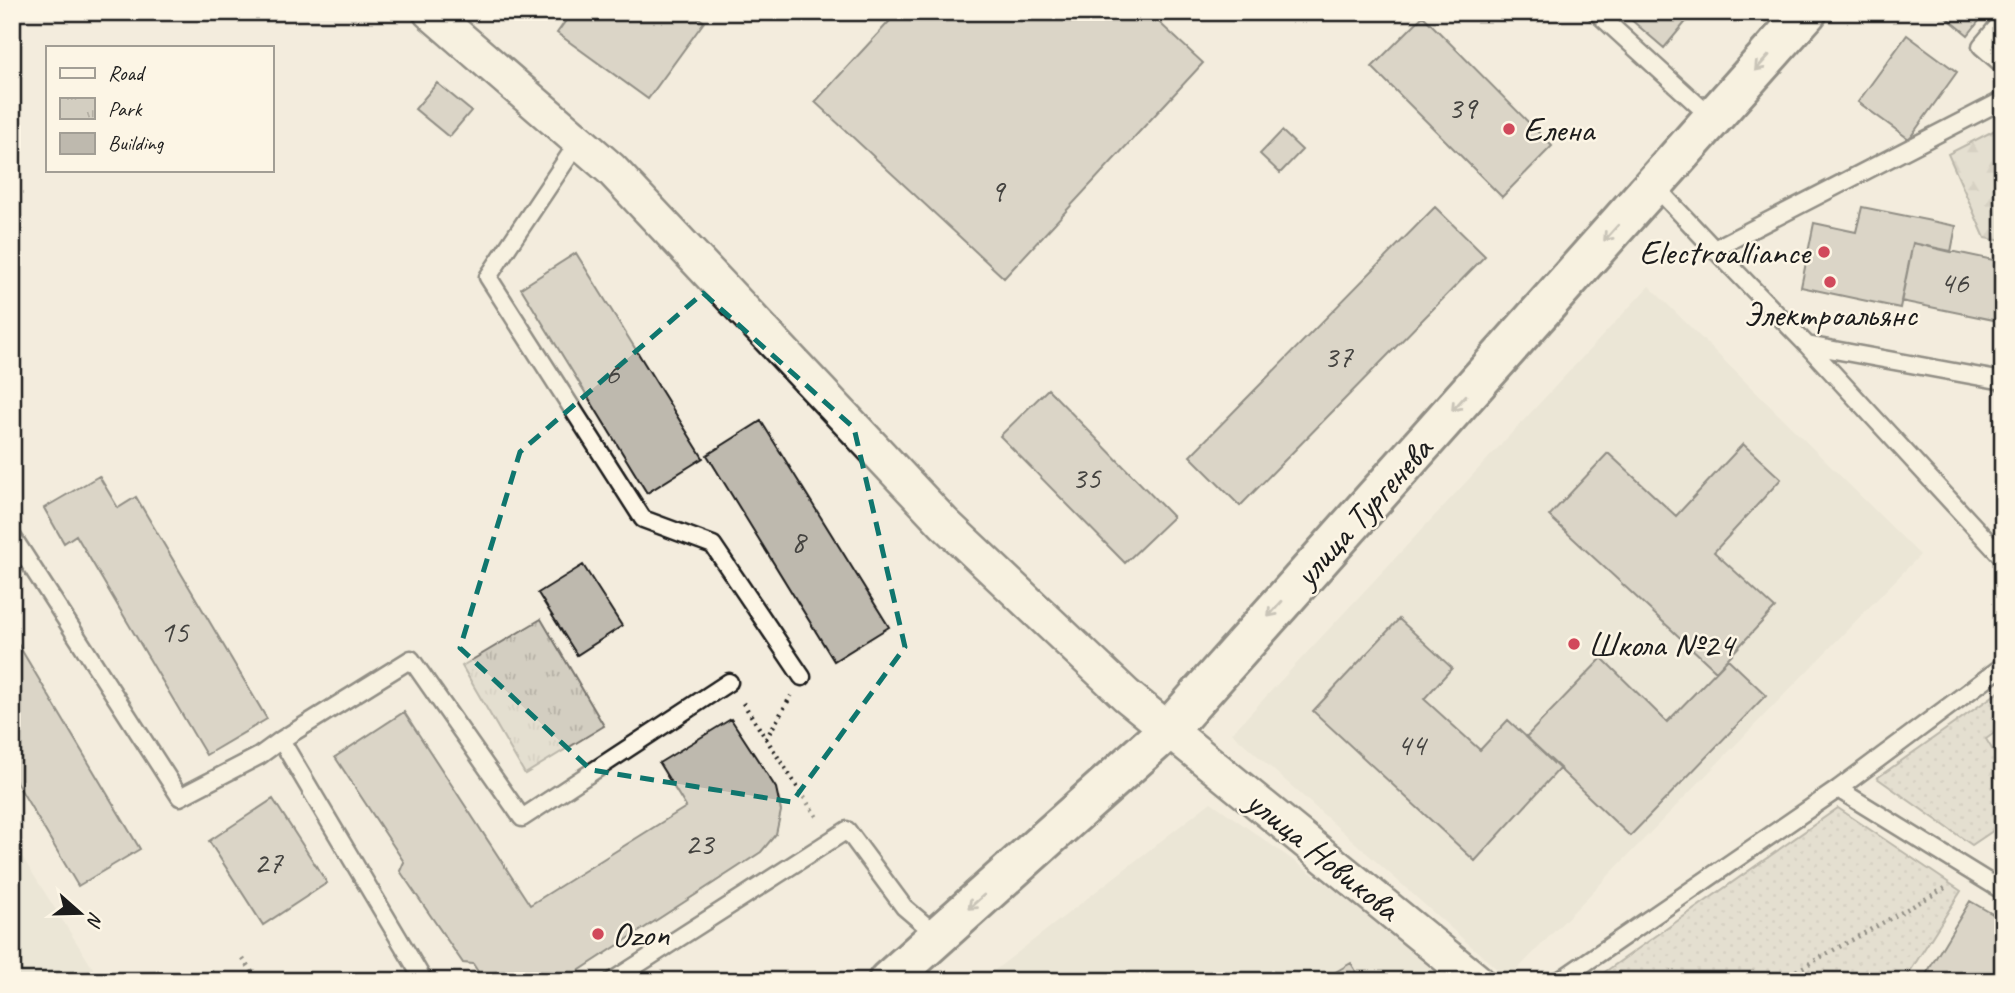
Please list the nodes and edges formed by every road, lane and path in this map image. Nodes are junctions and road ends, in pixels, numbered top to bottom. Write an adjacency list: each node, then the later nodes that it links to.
1 (430, 12): 8 (street, улица Новикова)
2 (1596, 12): 7 (lane)
3 (1807, 12): 7 (main road, улица Тургенева, one-way to 7)
4 (2003, 20): 5 (lane)
5 (2003, 65)
6 (2003, 100): 10 (lane)
7 (1712, 118): 9 (main road, улица Тургенева)
8 (579, 141): 16 (lane); 18 (street, улица Новикова)
9 (1654, 185): 10 (lane); 18 (main road, улица Тургенева, one-way to 18)
10 (1714, 249): 11 (lane)
11 (1807, 345): 12 (lane); 14 (lane)
12 (2003, 381)
13 (12, 536): 20 (lane)
14 (2003, 558)
15 (2003, 666): 21 (lane)
16 (802, 677): 19 (path)
17 (729, 682): 19 (path); 20 (lane)
18 (1169, 729): 25 (main road, улица Тургенева, one-way to 25); 31 (street, улица Новикова)
19 (766, 739): 22 (path)
20 (281, 740): 28 (lane)
21 (1838, 789): 23 (lane); 32 (lane)
22 (832, 840): 25 (lane); 29 (lane)
23 (1973, 873): 24 (lane); 33 (path)
24 (2003, 891)
25 (938, 936): 30 (main road, улица Тургенева)
26 (243, 959): 27 (path)
27 (258, 981)
28 (424, 981)
29 (612, 981)
30 (888, 981)
31 (1477, 981)
32 (1559, 981)
33 (1778, 981)

